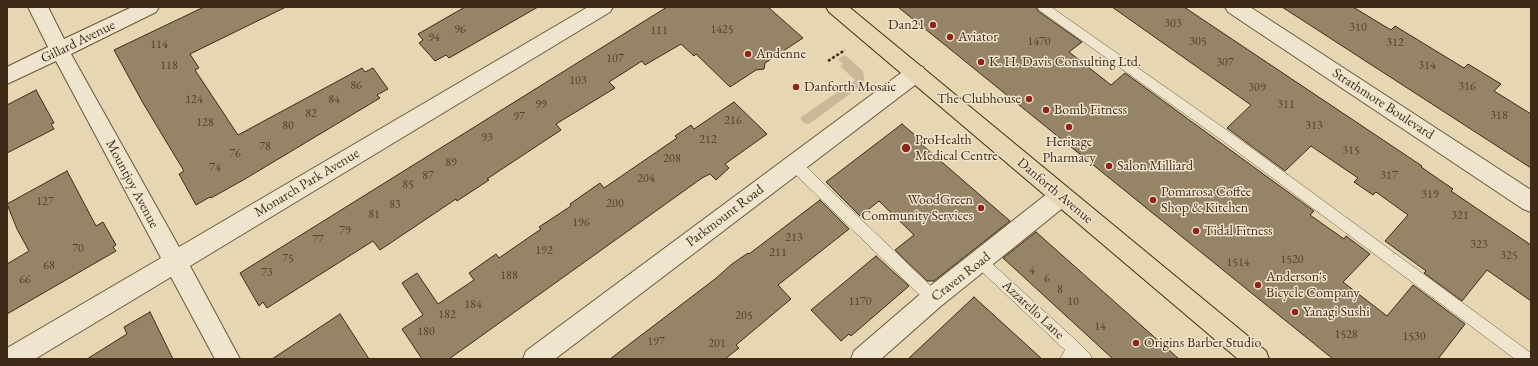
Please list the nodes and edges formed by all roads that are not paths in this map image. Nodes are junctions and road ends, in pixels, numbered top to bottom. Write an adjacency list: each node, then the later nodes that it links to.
1 (38, 7): 7 (street, Mountjoy Avenue)
2 (149, 7): 7 (street, Gillard Avenue)
3 (602, 7): 13 (street, Monarch Park Avenue)
4 (836, 7): 8 (main road, Danforth Avenue)
5 (1043, 7): 22 (lane)
6 (1235, 7): 12 (street, Strathmore Boulevard)
7 (60, 51): 9 (street, Gillard Avenue); 13 (street, Mountjoy Avenue)
8 (916, 73): 10 (street, Parkmount Road); 11 (main road, Danforth Avenue)
9 (7, 76)
10 (794, 164): 15 (lane); 19 (street, Parkmount Road)
11 (1060, 196): 14 (street, Craven Road); 21 (main road, Danforth Avenue)
12 (1531, 202)
13 (174, 262): 17 (street, Monarch Park Avenue); 18 (street, Mountjoy Avenue)
14 (981, 262): 15 (street, Craven Road); 16 (lane, Azzarello Lane)
15 (933, 298): 20 (street, Craven Road)
16 (1076, 356)
17 (12, 359)
18 (228, 359)
19 (535, 359)
20 (863, 359)
21 (1257, 359)
22 (1527, 359)

